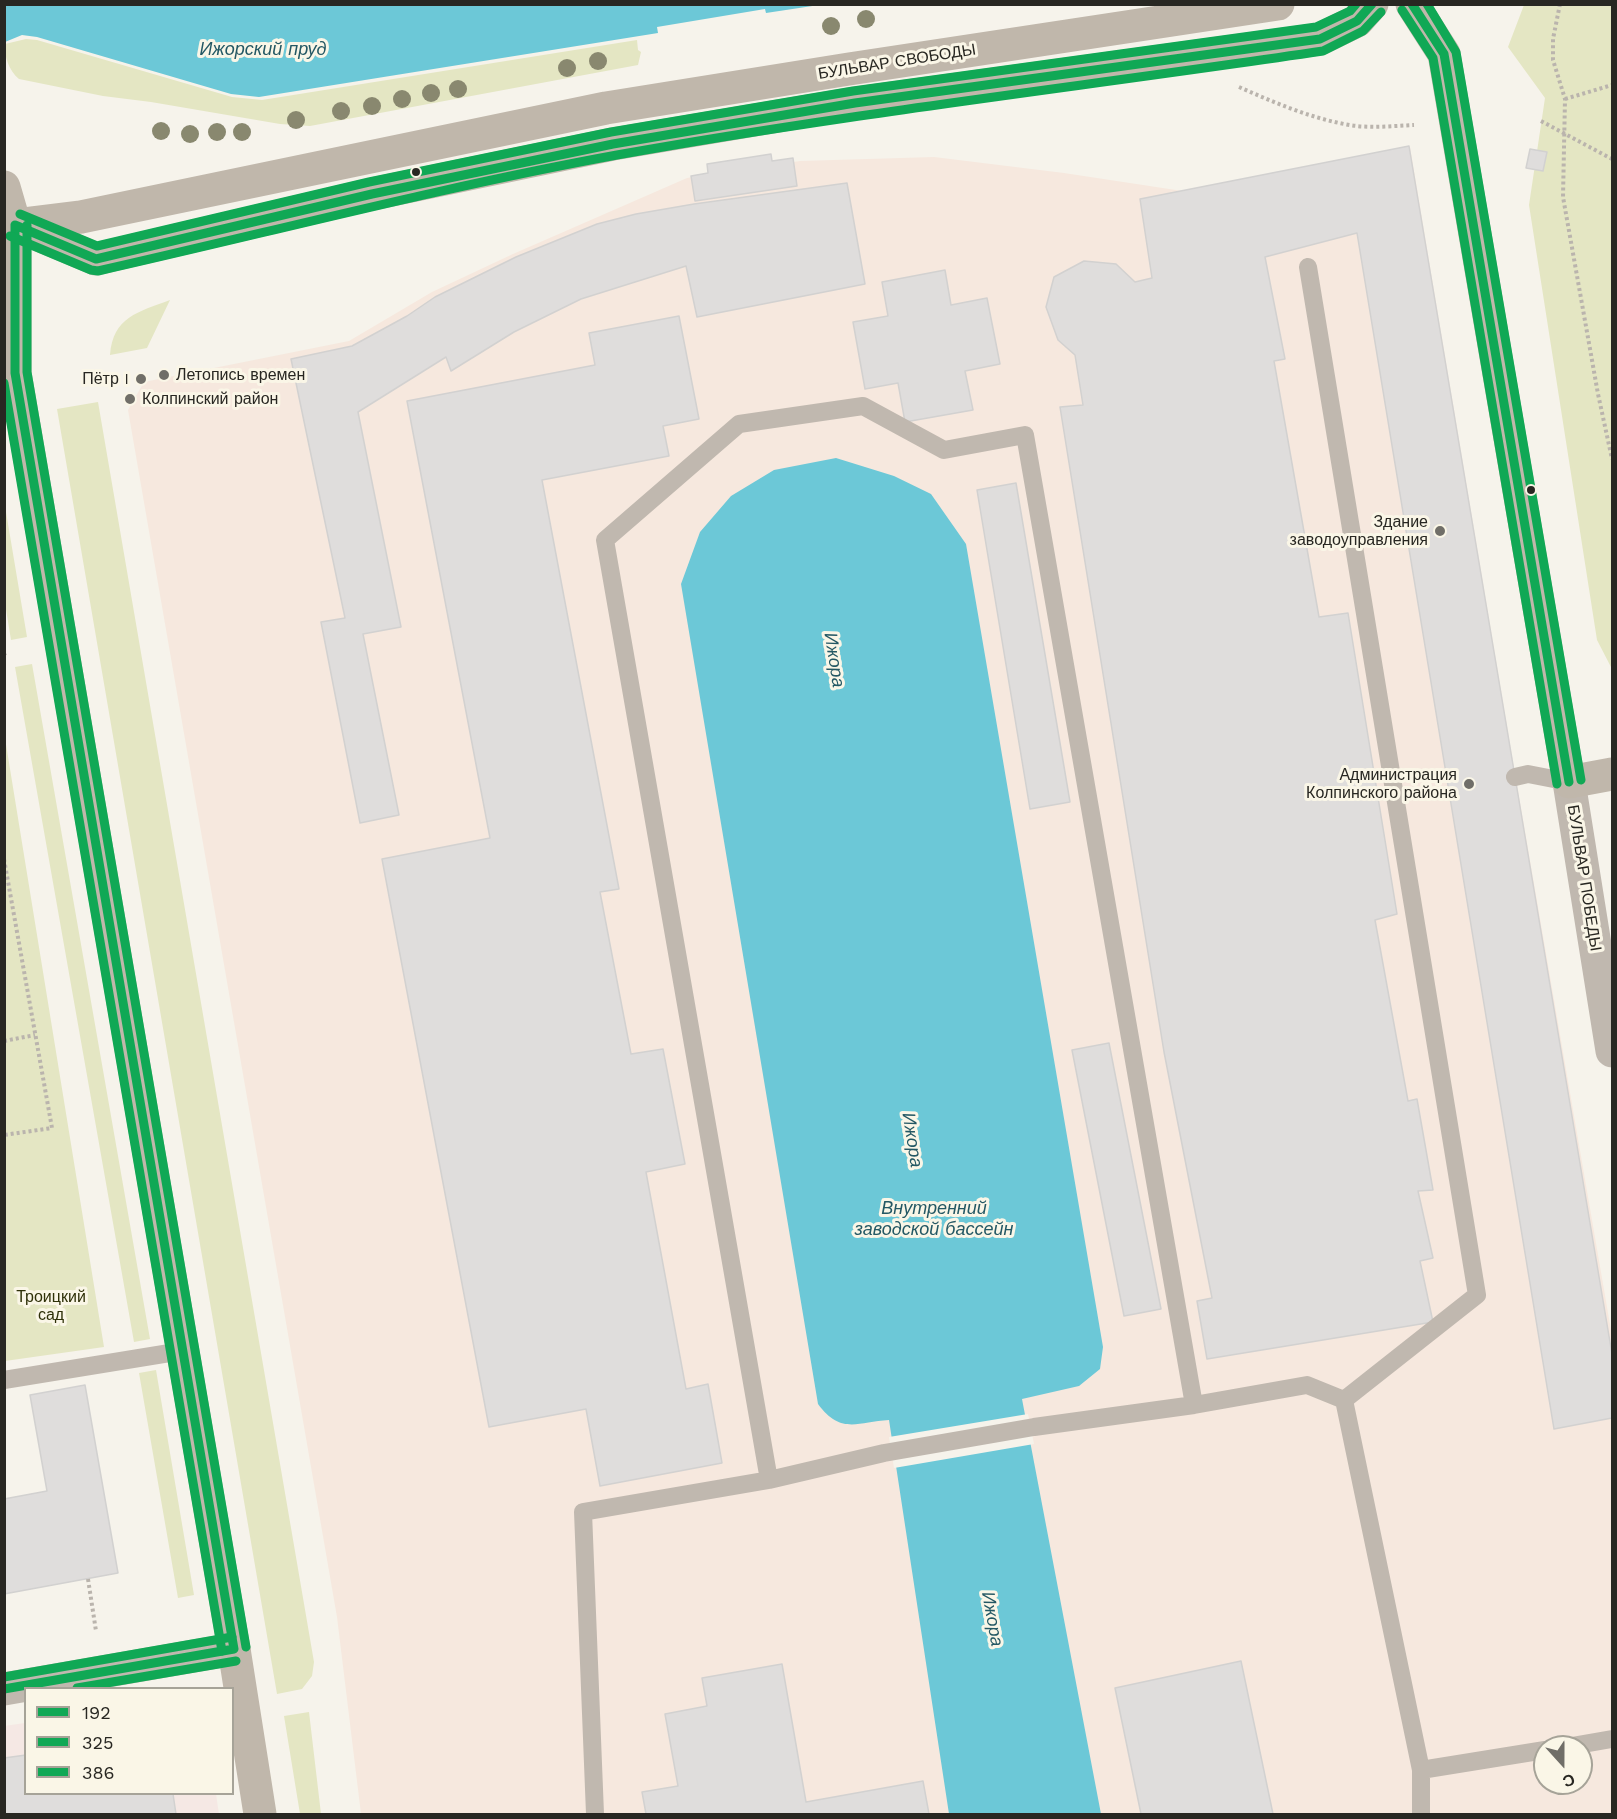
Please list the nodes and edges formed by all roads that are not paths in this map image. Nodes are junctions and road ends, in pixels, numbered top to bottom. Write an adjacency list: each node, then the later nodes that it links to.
1 (1278, 4): 5 (main road, БУЛЬВАР СВОБОДЫ)
2 (1372, 4): 5 (main road, БУЛЬВАР СВОБОДЫ)
3 (1412, 4): 9 (main road, БУЛЬВАР ПОБЕДЫ)
4 (4, 187): 5 (main road)
5 (15, 225): 11 (main road)
6 (1308, 267): 13 (lane)
7 (1612, 774): 9 (main road)
8 (1515, 777): 9 (lane)
9 (1569, 782): 10 (street, БУЛЬВАР ПОБЕДЫ)
10 (1612, 1051)
11 (183, 1351): 12 (lane); 16 (main road)
12 (4, 1380)
13 (1344, 1400): 14 (lane); 21 (lane)
14 (1194, 1405): 15 (lane); 15 (lane)
15 (769, 1480): 23 (lane)
16 (234, 1649): 17 (street); 22 (main road)
17 (4, 1689)
18 (1612, 1739): 19 (lane)
19 (1593, 1742)
20 (1533, 1752): 21 (lane)
21 (1421, 1770): 24 (lane)
22 (260, 1815)
23 (595, 1815)
24 (1421, 1815)

